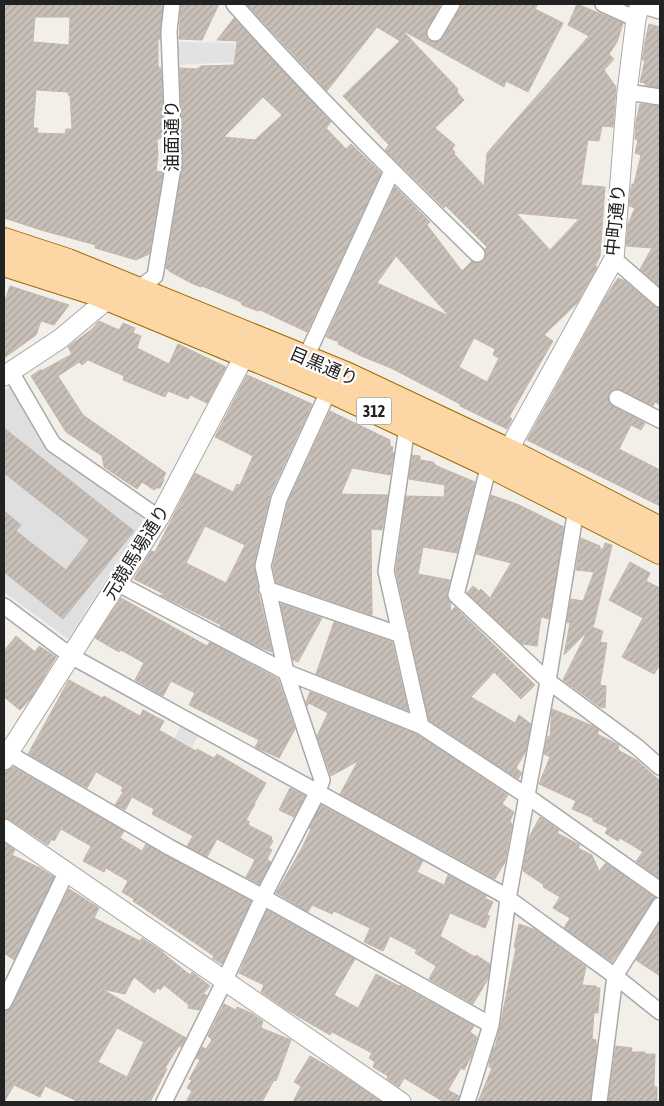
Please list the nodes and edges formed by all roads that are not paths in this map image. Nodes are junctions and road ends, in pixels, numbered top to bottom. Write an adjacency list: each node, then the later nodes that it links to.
1 (172, 4): 15 (street, 油面通り)
2 (234, 4): 10 (street)
3 (452, 4): 7 (street)
4 (604, 4): 5 (street)
5 (639, 9): 6 (street); 8 (street, 中町通り)
6 (660, 11)
7 (435, 33)
8 (627, 92): 9 (street); 13 (street, 中町通り)
9 (660, 97)
10 (392, 171): 12 (street); 19 (street)
11 (4, 240): 15 (main road, 目黒通り / 312)
12 (477, 254)
13 (614, 259): 17 (street); 25 (street, 中町通り)
14 (4, 264): 16 (main road, 目黒通り / 312)
15 (137, 290): 16 (street); 18 (main road, 目黒通り / 312)
16 (109, 298): 18 (main road, 目黒通り / 312); 20 (street)
17 (660, 299)
18 (250, 345): 19 (main road, 目黒通り / 312); 21 (main road, 目黒通り / 312); 27 (street, 元競馬場通り)
19 (306, 357): 25 (main road, 目黒通り / 312)
20 (8, 374): 27 (street)
21 (329, 390): 24 (main road, 目黒通り / 312); 31 (street)
22 (617, 398): 23 (street)
23 (660, 420)
24 (407, 427): 25 (main road, 目黒通り / 312); 33 (street)
25 (500, 462): 26 (main road, 目黒通り / 312); 28 (main road, 目黒通り / 312); 36 (street)
26 (576, 509): 29 (main road, 目黒通り / 312); 36 (street)
27 (159, 518): 30 (street, 元競馬場通り)
28 (660, 528)
29 (660, 552)
30 (118, 583): 34 (street, 元競馬場通り); 35 (street)
31 (267, 589): 33 (street); 35 (street)
32 (4, 606): 34 (street)
33 (400, 635): 37 (street)
34 (71, 656): 38 (street, 元競馬場通り); 40 (street)
35 (286, 672): 37 (street); 40 (street)
36 (548, 681): 39 (street); 41 (street)
37 (421, 726): 41 (street)
38 (6, 757): 45 (street)
39 (660, 767)
40 (317, 793): 45 (street); 46 (street)
41 (527, 796): 44 (street); 46 (street)
42 (4, 829): 43 (street)
43 (66, 873): 49 (street); 50 (street)
44 (660, 890)
45 (263, 897): 49 (street); 52 (street)
46 (508, 899): 48 (street); 52 (street)
47 (660, 906): 48 (street)
48 (614, 976): 51 (street); 56 (street)
49 (224, 982): 53 (street); 54 (street)
50 (4, 1002)
51 (660, 1012)
52 (490, 1025): 55 (street)
53 (164, 1102)
54 (401, 1102)
55 (467, 1102)
56 (599, 1102)

